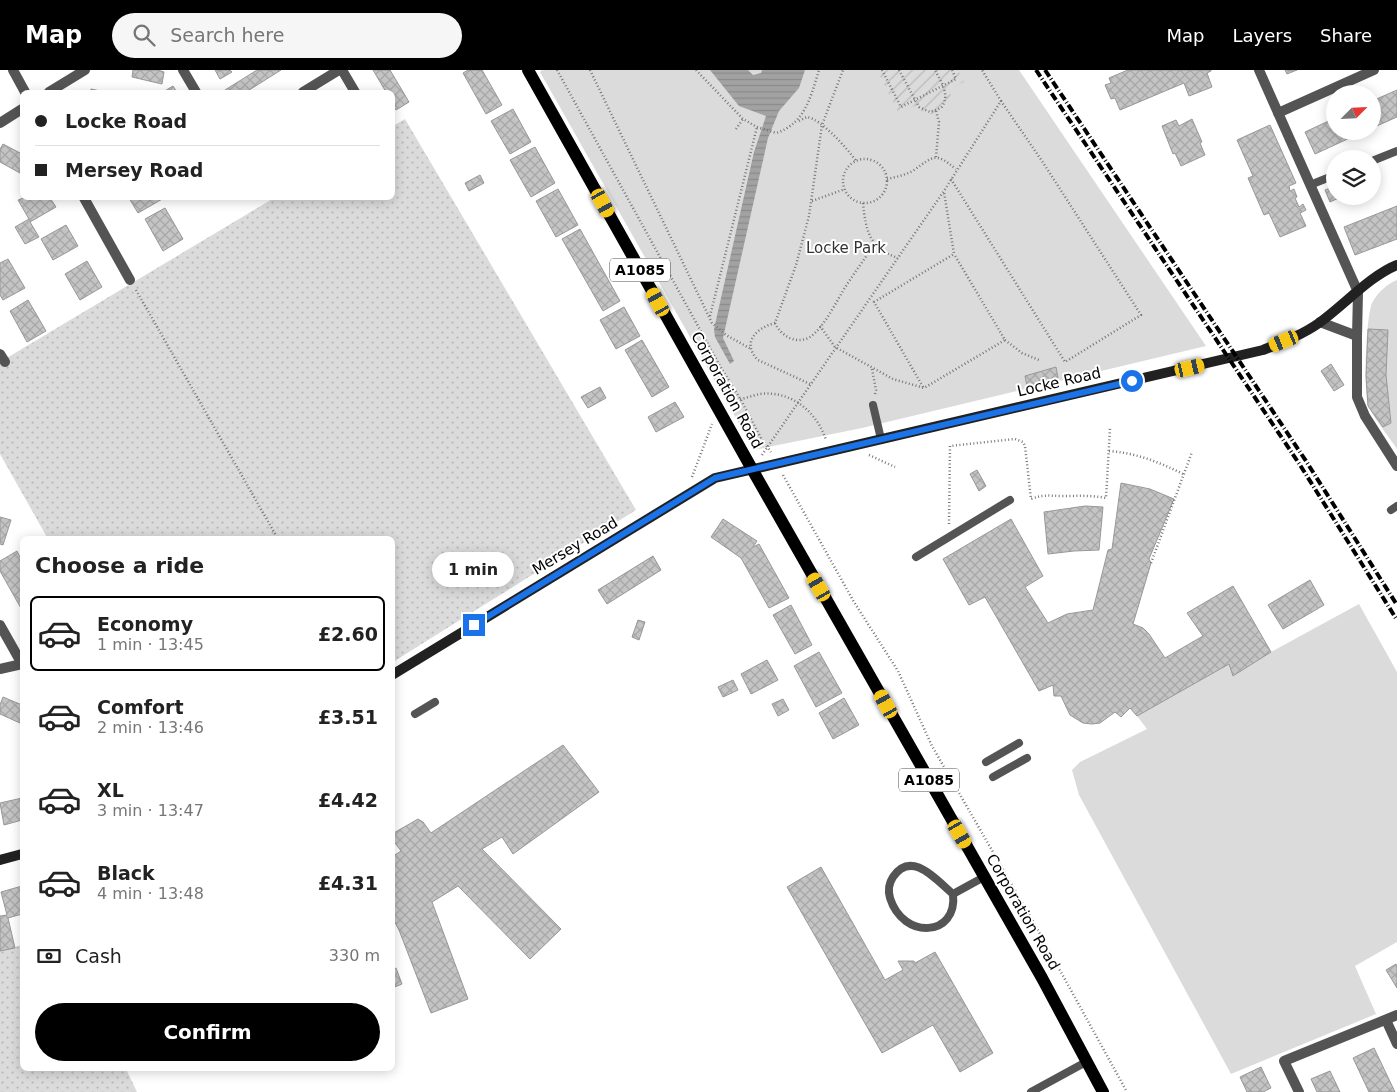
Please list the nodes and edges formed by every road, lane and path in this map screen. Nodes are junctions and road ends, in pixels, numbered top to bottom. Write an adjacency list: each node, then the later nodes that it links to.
1 (13, 70): 19 (street)
2 (85, 70): 20 (street)
3 (183, 70): 21 (street)
4 (340, 70): 22 (street); 23 (street)
5 (528, 70): 72 (main road, Corporation Road / A1085)
6 (557, 70): 69 (path)
7 (590, 70): 57 (path)
8 (696, 70): 29 (path)
9 (819, 70): 30 (path)
10 (843, 70): 32 (path)
11 (882, 70): 24 (path)
12 (899, 70): 24 (path)
13 (935, 70): 18 (path)
14 (952, 70): 18 (path)
15 (982, 70): 25 (path)
16 (1259, 70): 28 (street)
17 (1374, 70): 28 (street)
18 (943, 85): 24 (path); 27 (path)
19 (24, 90)
20 (52, 90)
21 (195, 90)
22 (306, 90)
23 (354, 90)
24 (915, 100): 27 (path)
25 (1001, 101): 39 (path); 41 (path)
26 (20, 110): 31 (street)
27 (936, 111): 36 (path)
28 (1278, 113): 43 (street)
29 (743, 119): 33 (path); 34 (path)
30 (799, 121): 32 (path); 33 (path)
31 (0, 123)
32 (822, 125): 38 (path); 47 (path)
33 (758, 127): 57 (path)
34 (736, 129)
35 (1397, 151): 37 (lane)
36 (936, 156): 39 (path); 40 (path)
37 (1381, 157)
38 (856, 161): 40 (path); 44 (path)
39 (956, 169): 41 (path)
40 (887, 179): 48 (path)
41 (951, 179): 45 (path)
42 (1326, 179): 43 (lane)
43 (1310, 185): 54 (street)
44 (845, 189): 47 (path); 48 (path)
45 (944, 192): 50 (path); 51 (path)
46 (85, 200): 53 (street)
47 (812, 201): 59 (path)
48 (863, 203): 49 (path)
49 (875, 244): 51 (path); 60 (path)
50 (954, 254): 56 (path); 62 (path)
51 (898, 258): 55 (path)
52 (1397, 265): 54 (street, Locke Road)
53 (130, 280): 85 (path)
54 (1358, 292): 58 (street, Locke Road); 61 (street)
55 (871, 297): 56 (path); 63 (path)
56 (874, 302): 68 (path)
57 (709, 317): 64 (path)
58 (1320, 322): 61 (street); 74 (street, Locke Road)
59 (775, 323): 60 (path); 64 (path)
60 (820, 326): 63 (path)
61 (1357, 336): 80 (street)
62 (1005, 340): 65 (path); 68 (path)
63 (836, 347): 66 (path); 67 (path)
64 (751, 349): 67 (path)
65 (1039, 360)
66 (872, 369): 68 (path); 71 (path)
67 (810, 384): 70 (path)
68 (924, 388)
69 (741, 400): 70 (path); 72 (path); 75 (path)
70 (798, 401): 75 (path); 76 (path)
71 (873, 405): 74 (lane)
72 (718, 407): 81 (main road, Corporation Road / A1085); 83 (path)
73 (1110, 428): 77 (path)
74 (881, 439): 76 (street, Locke Road)
75 (768, 446): 79 (path); 81 (path)
76 (830, 451): 79 (street, Locke Road)
77 (1109, 451): 82 (path); 86 (path)
78 (1192, 452): 82 (path)
79 (777, 463): 81 (street, Locke Road); 110 (path)
80 (1397, 466)
81 (752, 469): 83 (street, Mersey Road); 102 (main road, Corporation Road / A1085)
82 (1184, 474): 88 (path)
83 (685, 497): 93 (street, Mersey Road)
84 (1010, 500): 86 (lane)
85 (276, 536)
86 (949, 536): 87 (lane)
87 (916, 556)
88 (1151, 564)
89 (0, 625): 90 (street)
90 (20, 660)
91 (20, 664): 92 (street)
92 (0, 669)
93 (395, 673)
94 (435, 702): 95 (lane)
95 (415, 714)
96 (1019, 743): 98 (lane)
97 (1027, 758): 99 (lane)
98 (986, 762)
99 (993, 777)
100 (20, 855): 101 (street)
101 (0, 860)
102 (984, 877): 103 (lane); 107 (main road, Corporation Road / A1085)
103 (953, 894): 103 (lane)
104 (1397, 1016): 105 (street)
105 (1386, 1020): 106 (street); 111 (street)
106 (1397, 1044)
107 (1086, 1062): 108 (lane); 109 (main road, Corporation Road / A1085)
108 (1031, 1092)
109 (1102, 1092)
110 (1127, 1092)
111 (1299, 1092)

